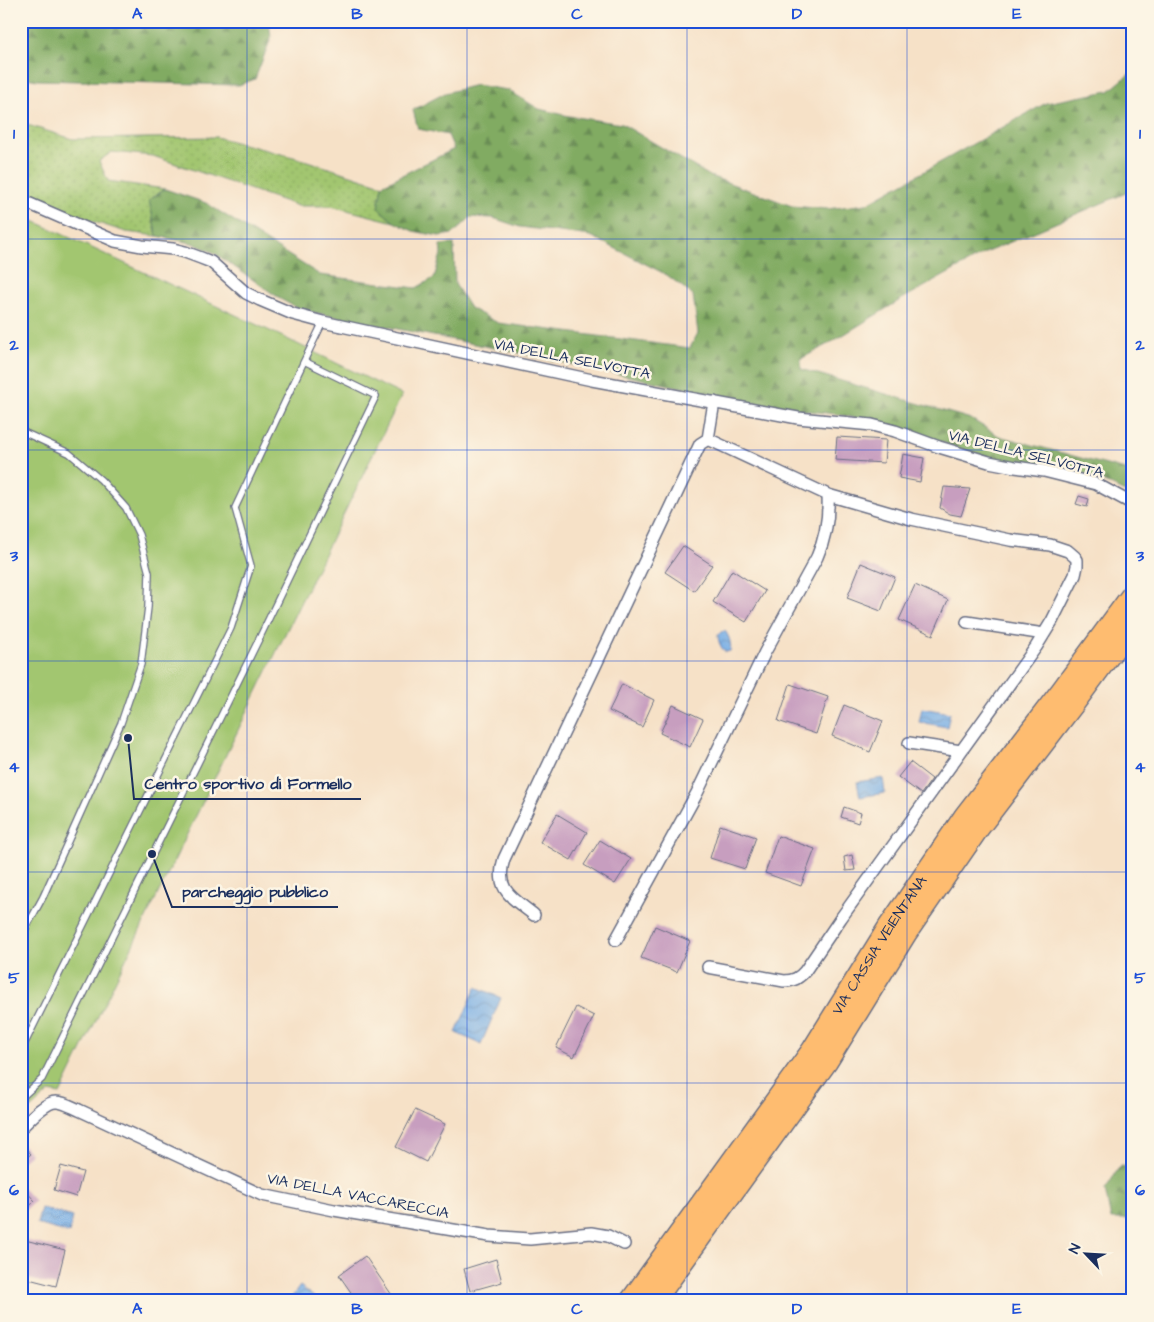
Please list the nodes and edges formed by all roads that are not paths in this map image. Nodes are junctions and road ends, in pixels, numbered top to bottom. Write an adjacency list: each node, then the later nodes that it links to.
1 (21, 200): 2 (street, VIA DELLA SELVOTTA)
2 (323, 322): 3 (lane); 4 (street, VIA DELLA SELVOTTA)
3 (304, 361): 19 (lane); 20 (lane)
4 (714, 402): 6 (street); 8 (street, VIA DELLA SELVOTTA)
5 (21, 431): 16 (lane)
6 (708, 439): 7 (street); 15 (street)
7 (828, 495): 12 (street); 17 (street)
8 (1133, 504)
9 (1133, 594): 23 (highway, VIA CASSIA VEIENTANA)
10 (967, 622): 12 (street)
11 (1133, 623): 24 (highway, VIA CASSIA VEIENTANA)
12 (1044, 634): 14 (street)
13 (909, 743): 14 (street)
14 (961, 751): 18 (street)
15 (534, 915)
16 (21, 937)
17 (616, 940)
18 (708, 967)
19 (21, 1051)
20 (21, 1098)
21 (21, 1128): 22 (street, VIA DELLA VACCARECCIA)
22 (624, 1244)
23 (631, 1301)
24 (654, 1301)

